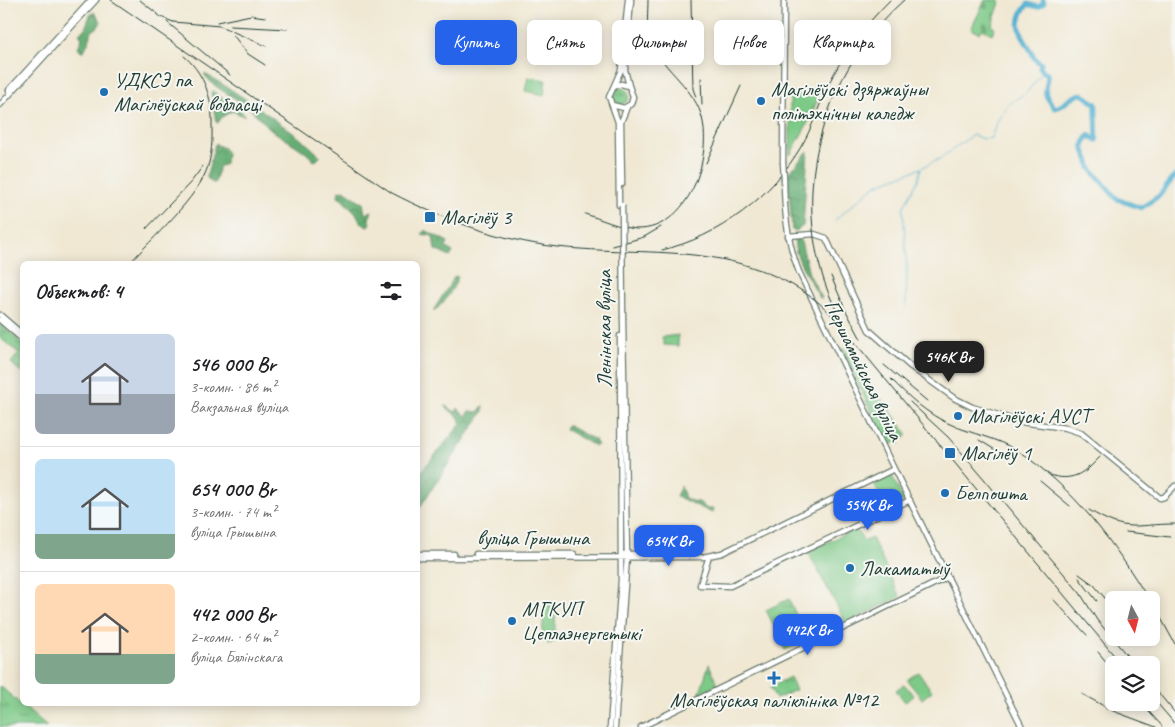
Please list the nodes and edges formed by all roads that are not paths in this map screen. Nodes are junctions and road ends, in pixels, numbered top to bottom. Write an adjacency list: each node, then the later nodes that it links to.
1 (94, 0): 6 (main road); 7 (main road)
2 (629, 0): 4 (main road); 5 (main road)
3 (784, 0): 11 (main road, Першамайская вуліца, bridge)
4 (613, 86): 5 (main road); 8 (main road)
5 (628, 86): 9 (main road)
6 (0, 100)
7 (0, 105)
8 (612, 105): 9 (main road); 10 (main road, Ленінская вуліца)
9 (628, 107): 10 (main road, Ленінская вуліца)
10 (620, 205): 20 (main road, Ленінская вуліца, bridge)
11 (788, 236): 16 (main road, Першамайская вуліца); 17 (main road)
12 (0, 315): 14 (main road)
13 (0, 320): 15 (main road)
14 (20, 332)
15 (20, 337)
16 (894, 469): 18 (main road, Першамайская вуліца); 21 (main road, вуліца Грышына)
17 (1175, 486)
18 (910, 500): 21 (main road); 23 (main road, Першамайская вуліца)
19 (420, 554): 20 (main road, вуліца Грышына)
20 (624, 556): 21 (main road, вуліца Грышына); 22 (main road, вуліца Грышына); 24 (main road); 25 (main road)
21 (709, 556)
22 (420, 558)
23 (948, 577): 26 (main road); 27 (main road, Першамайская вуліца)
24 (610, 727)
25 (615, 727)
26 (640, 727)
27 (1022, 727)

